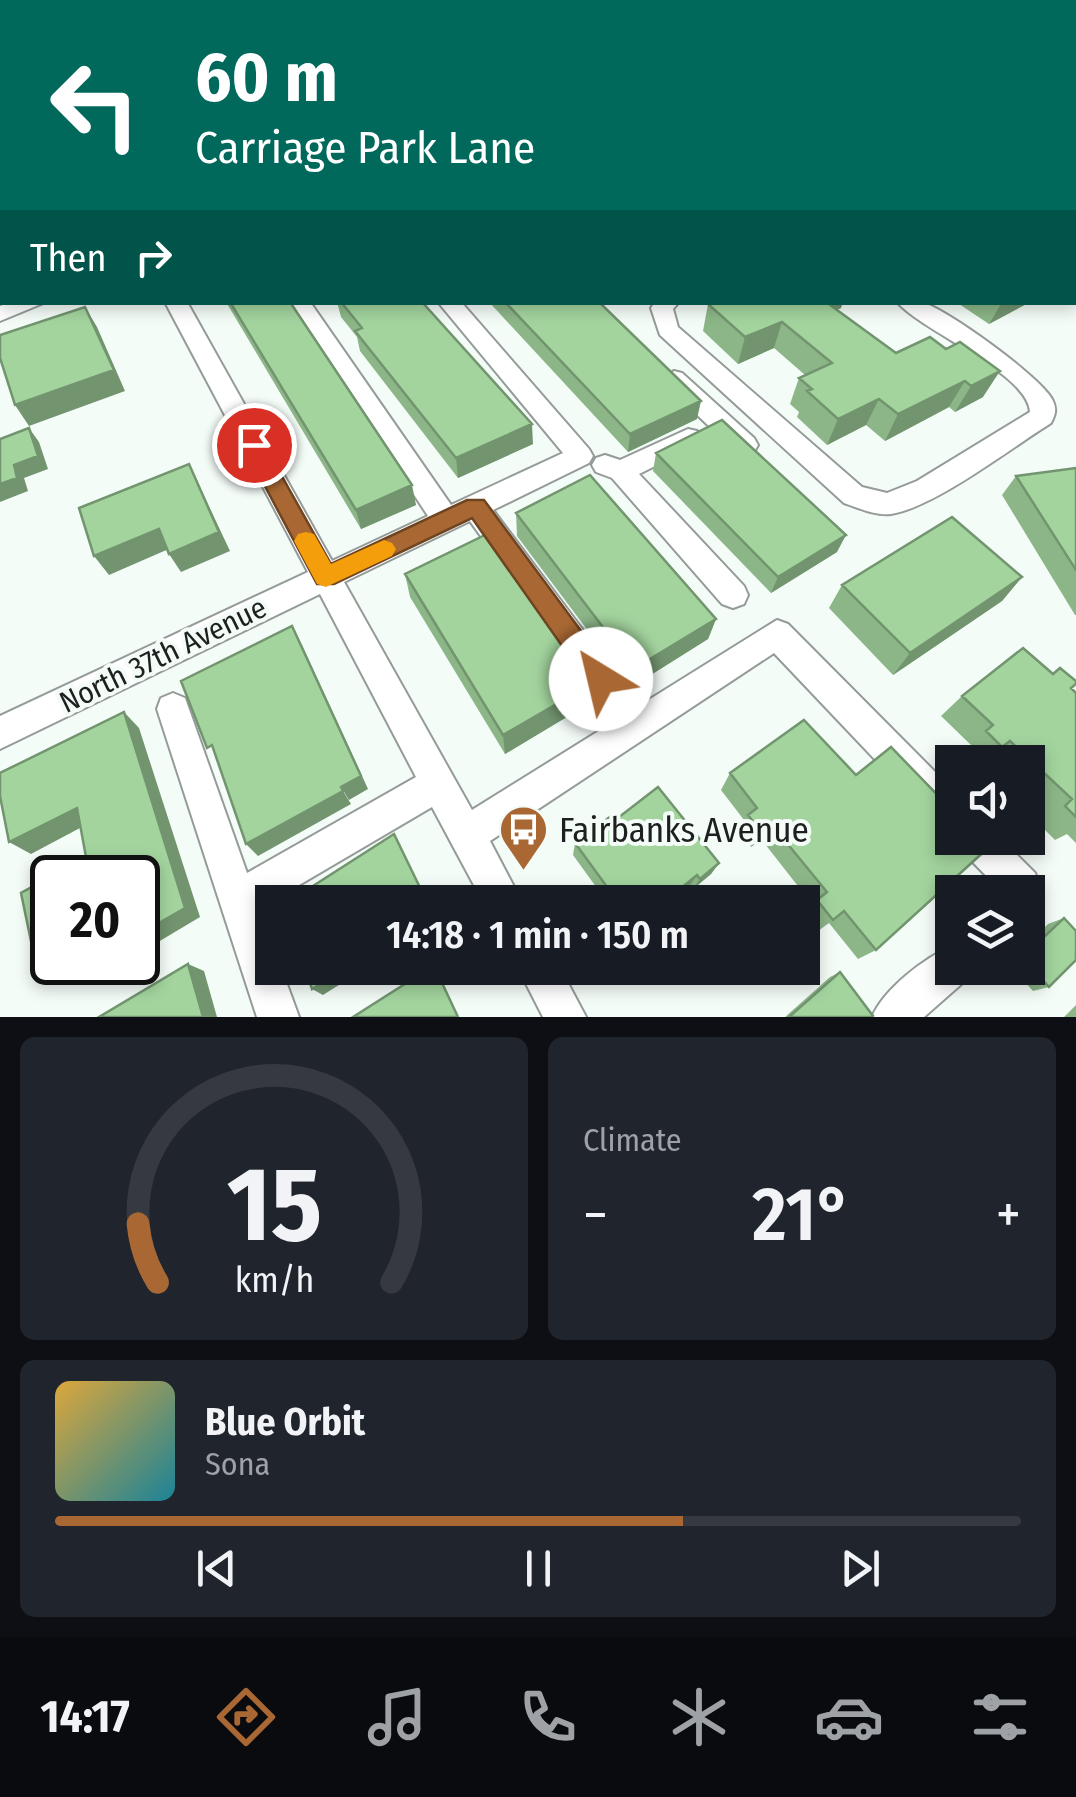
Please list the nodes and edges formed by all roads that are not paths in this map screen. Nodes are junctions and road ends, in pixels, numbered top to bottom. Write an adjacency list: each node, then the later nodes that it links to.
1 (26, 305): 7 (street)
2 (178, 305): 15 (street)
3 (308, 305): 14 (street)
4 (452, 305): 10 (street)
5 (665, 305): 6 (street)
6 (912, 305)
7 (0, 314)
8 (650, 356): 9 (street)
9 (721, 422): 11 (street); 12 (street)
10 (580, 456): 12 (street); 13 (street, North 37th Avenue)
11 (762, 461)
12 (621, 471): 16 (street)
13 (476, 506): 14 (street, North 37th Avenue); 17 (street)
14 (446, 520): 15 (street, North 37th Avenue)
15 (326, 577): 19 (street, North 37th Avenue); 20 (street)
16 (734, 595)
17 (601, 679)
18 (173, 709): 26 (street)
19 (0, 734)
20 (438, 784): 22 (street); 26 (street)
21 (935, 797): 22 (street)
22 (466, 836): 25 (street)
23 (992, 855): 24 (street)
24 (1011, 875)
25 (493, 885)
26 (238, 899): 29 (street)
27 (935, 981): 31 (street)
28 (547, 985): 30 (street)
29 (278, 1017)
30 (565, 1017)
31 (893, 1017)

